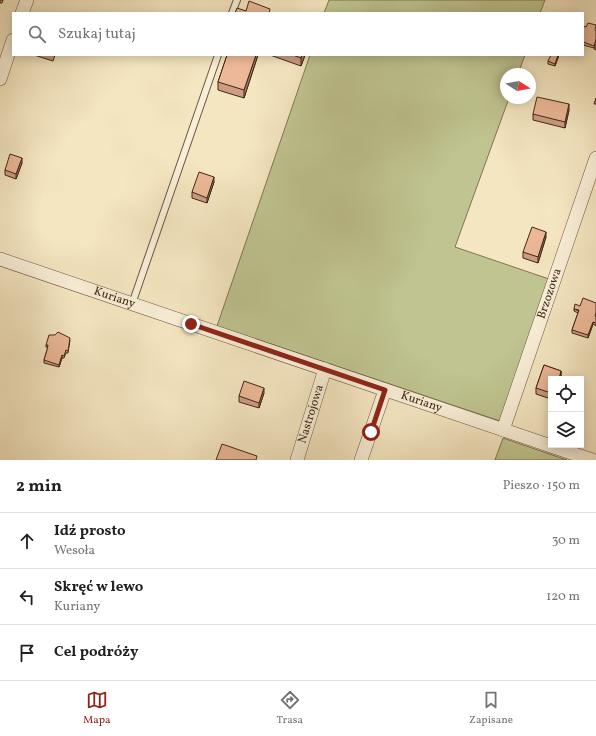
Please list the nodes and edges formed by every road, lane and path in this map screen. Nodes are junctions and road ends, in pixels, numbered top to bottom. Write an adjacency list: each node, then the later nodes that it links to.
1 (26, 0): 3 (street)
2 (236, 0): 4 (lane)
3 (22, 12)
4 (232, 12)
5 (12, 43): 7 (street)
6 (218, 56): 10 (lane)
7 (0, 79)
8 (596, 158): 13 (street, Brzozowa)
9 (0, 259): 10 (street, Kuriany)
10 (132, 304): 11 (street, Kuriany)
11 (325, 369): 12 (street, Kuriany); 14 (street, Nastrojowa)
12 (385, 390): 13 (street, Kuriany); 15 (street)
13 (503, 430): 16 (street, Kuriany)
14 (298, 460)
15 (361, 460)
16 (592, 460)

